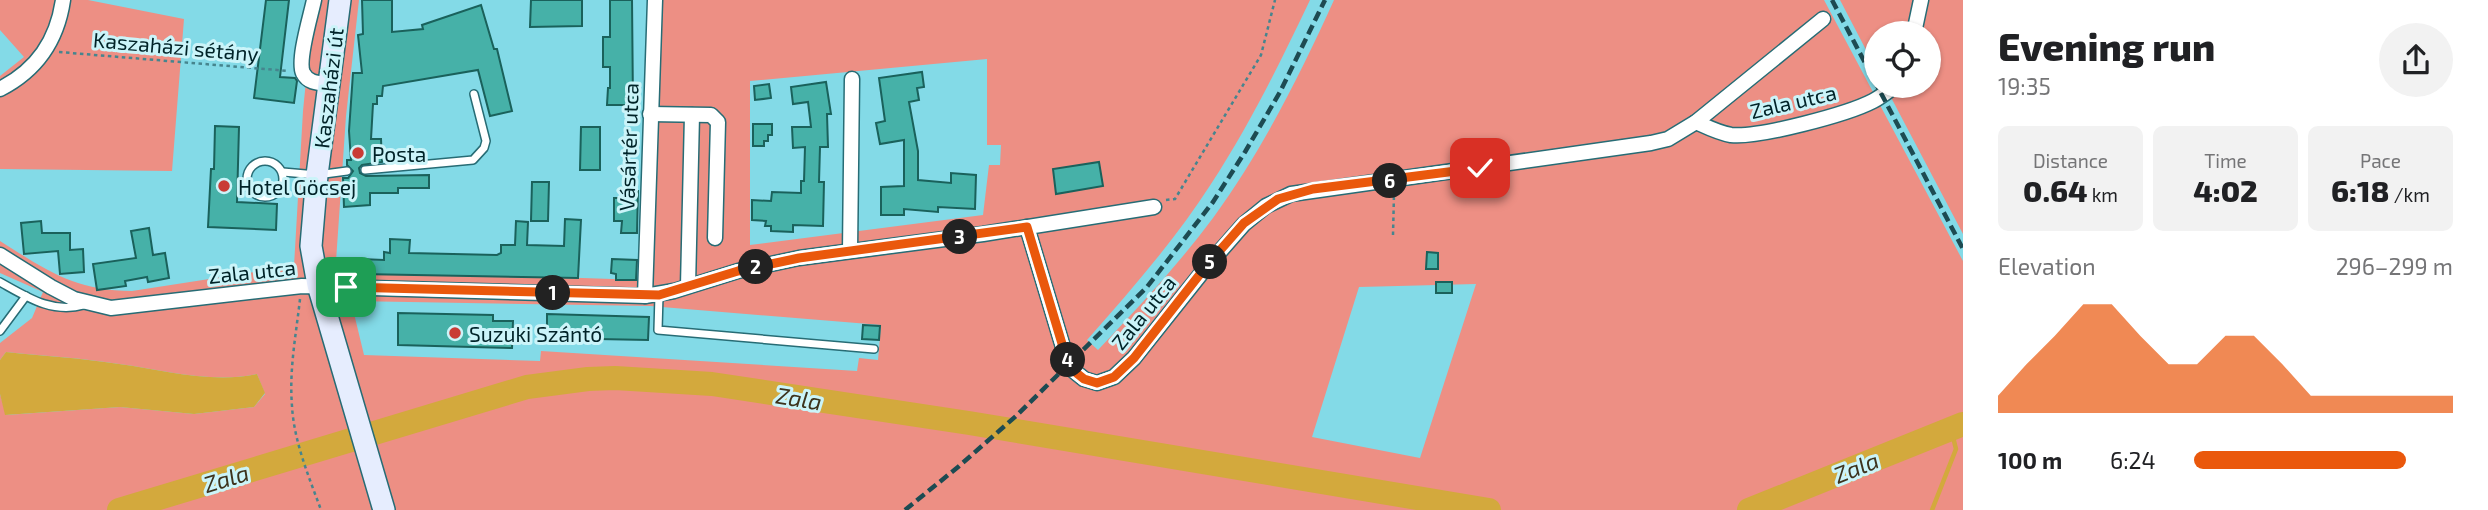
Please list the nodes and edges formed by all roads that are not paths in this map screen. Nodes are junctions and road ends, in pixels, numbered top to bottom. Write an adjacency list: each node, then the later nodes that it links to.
1 (63, 0): 10 (street)
2 (314, 0): 9 (street)
3 (340, 0): 9 (street, Kaszaházi út)
4 (654, 0): 13 (street, Vásártér utca)
5 (1921, 0): 7 (street)
6 (1823, 19): 15 (street, Zala utca)
7 (1917, 21)
8 (852, 79): 23 (street)
9 (328, 84): 19 (street, Kaszaházi út)
10 (0, 89)
11 (474, 94): 16 (lane)
12 (1877, 98): 15 (street, Zala utca)
13 (650, 114): 14 (street); 28 (street, Vásártér utca)
14 (692, 115): 22 (street); 22 (street)
15 (1696, 122): 21 (street, Zala utca)
16 (365, 170)
17 (347, 171): 19 (lane)
18 (283, 173): 18 (lane); 19 (lane)
19 (317, 174): 26 (street, Kaszaházi út)
20 (1154, 207): 21 (street, Zala utca)
21 (1027, 227): 23 (street, Zala utca)
22 (690, 235): 27 (street)
23 (850, 251): 27 (street, Zala utca)
24 (0, 255): 30 (street, Zala utca)
25 (0, 282): 29 (lane)
26 (310, 286): 28 (street, Zala utca); 30 (street, Zala utca); 33 (street, Kaszaházi út)
27 (688, 286): 28 (street, Zala utca)
28 (652, 295): 32 (lane)
29 (26, 296): 30 (lane); 31 (lane)
30 (92, 303)
31 (0, 331)
32 (874, 349)
33 (384, 510)

